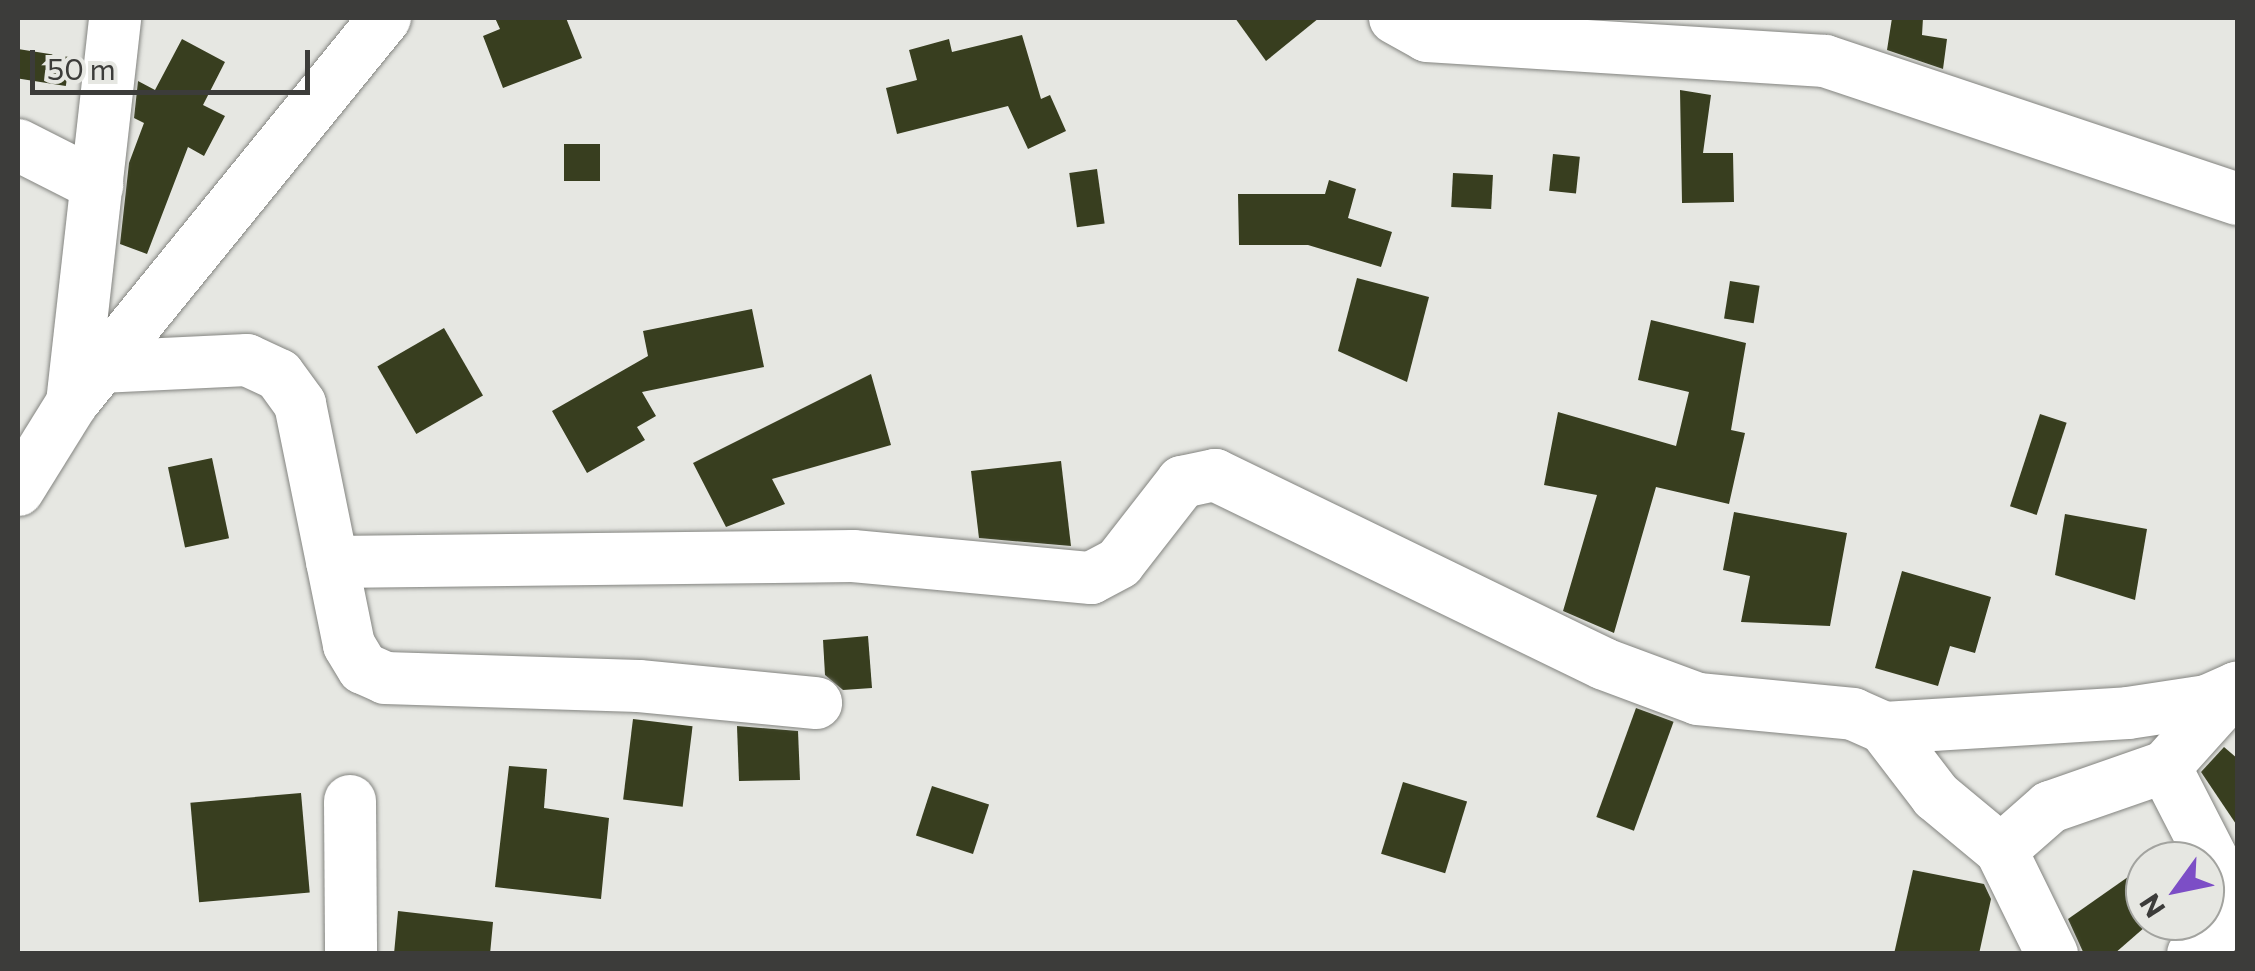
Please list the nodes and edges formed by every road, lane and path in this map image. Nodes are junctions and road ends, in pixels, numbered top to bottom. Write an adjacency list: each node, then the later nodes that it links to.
1 (115, 18): 5 (street)
2 (385, 18): 7 (street)
3 (1395, 18): 6 (street)
4 (18, 145): 5 (street)
5 (97, 186): 7 (street)
6 (2238, 200)
7 (86, 385): 8 (street); 9 (street)
8 (18, 490)
9 (332, 562): 11 (street); 12 (street)
10 (2237, 687): 12 (street); 13 (street)
11 (816, 703)
12 (1884, 728): 15 (street)
13 (2165, 768): 15 (street); 16 (street)
14 (350, 802): 17 (street)
15 (2001, 850): 18 (street)
16 (2238, 910): 19 (street)
17 (352, 954)
18 (2052, 954)
19 (2193, 954)

